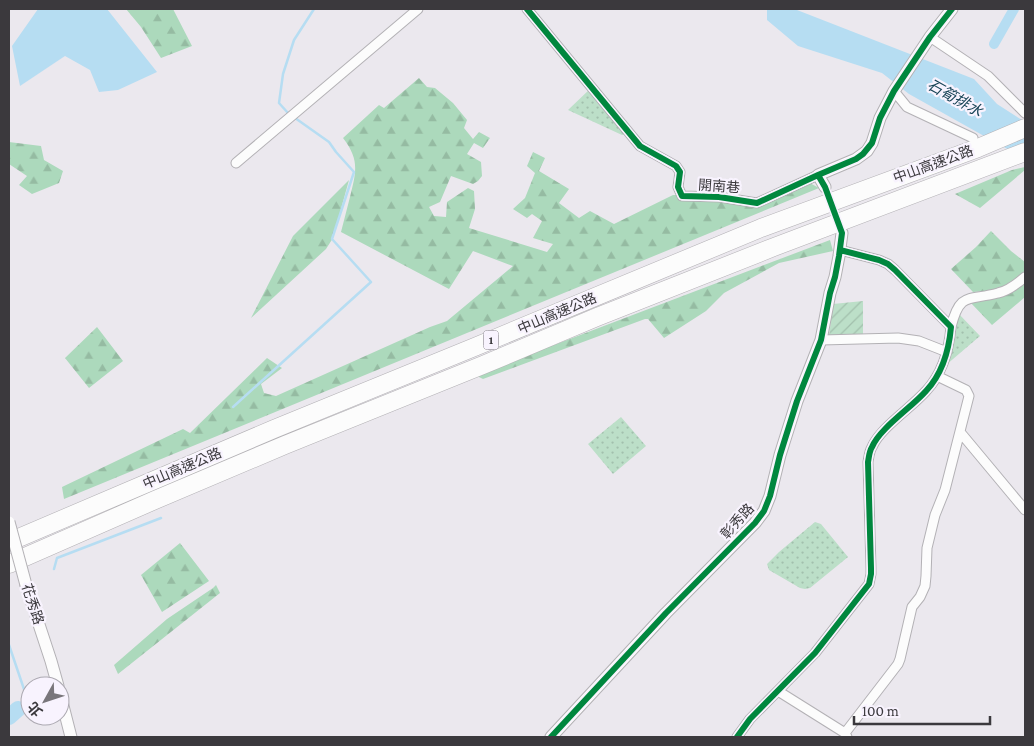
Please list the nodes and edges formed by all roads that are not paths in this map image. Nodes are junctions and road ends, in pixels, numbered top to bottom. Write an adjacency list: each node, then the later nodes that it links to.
1 (418, 9): 10 (street)
2 (527, 9): 11 (street, 開南巷)
3 (952, 9): 4 (street, 開南巷)
4 (930, 37): 5 (street, 開南巷); 6 (street)
5 (894, 91): 8 (street); 11 (street, 開南巷)
6 (1025, 112)
7 (1025, 128): 8 (highway, 中山高速公路 / 1)
8 (975, 143): 23 (highway, 中山高速公路 / 1)
9 (1025, 152): 24 (highway, 中山高速公路 / 1)
10 (236, 163)
11 (818, 175): 12 (street)
12 (825, 187)
13 (842, 233): 14 (street, 彰秀路)
14 (840, 250): 16 (street); 17 (street, 彰秀路)
15 (1025, 277): 16 (street)
16 (951, 327): 18 (street)
17 (821, 340): 18 (street); 28 (street, 彰秀路)
18 (947, 352): 19 (street)
19 (937, 376): 20 (street); 26 (street)
20 (960, 432): 21 (street); 27 (street)
21 (1025, 510)
22 (9, 522): 25 (street, 花秀路, bridge)
23 (9, 542)
24 (9, 564)
25 (55, 676)
26 (778, 691): 27 (street); 29 (street)
27 (846, 735)
28 (551, 737)
29 (736, 737)

